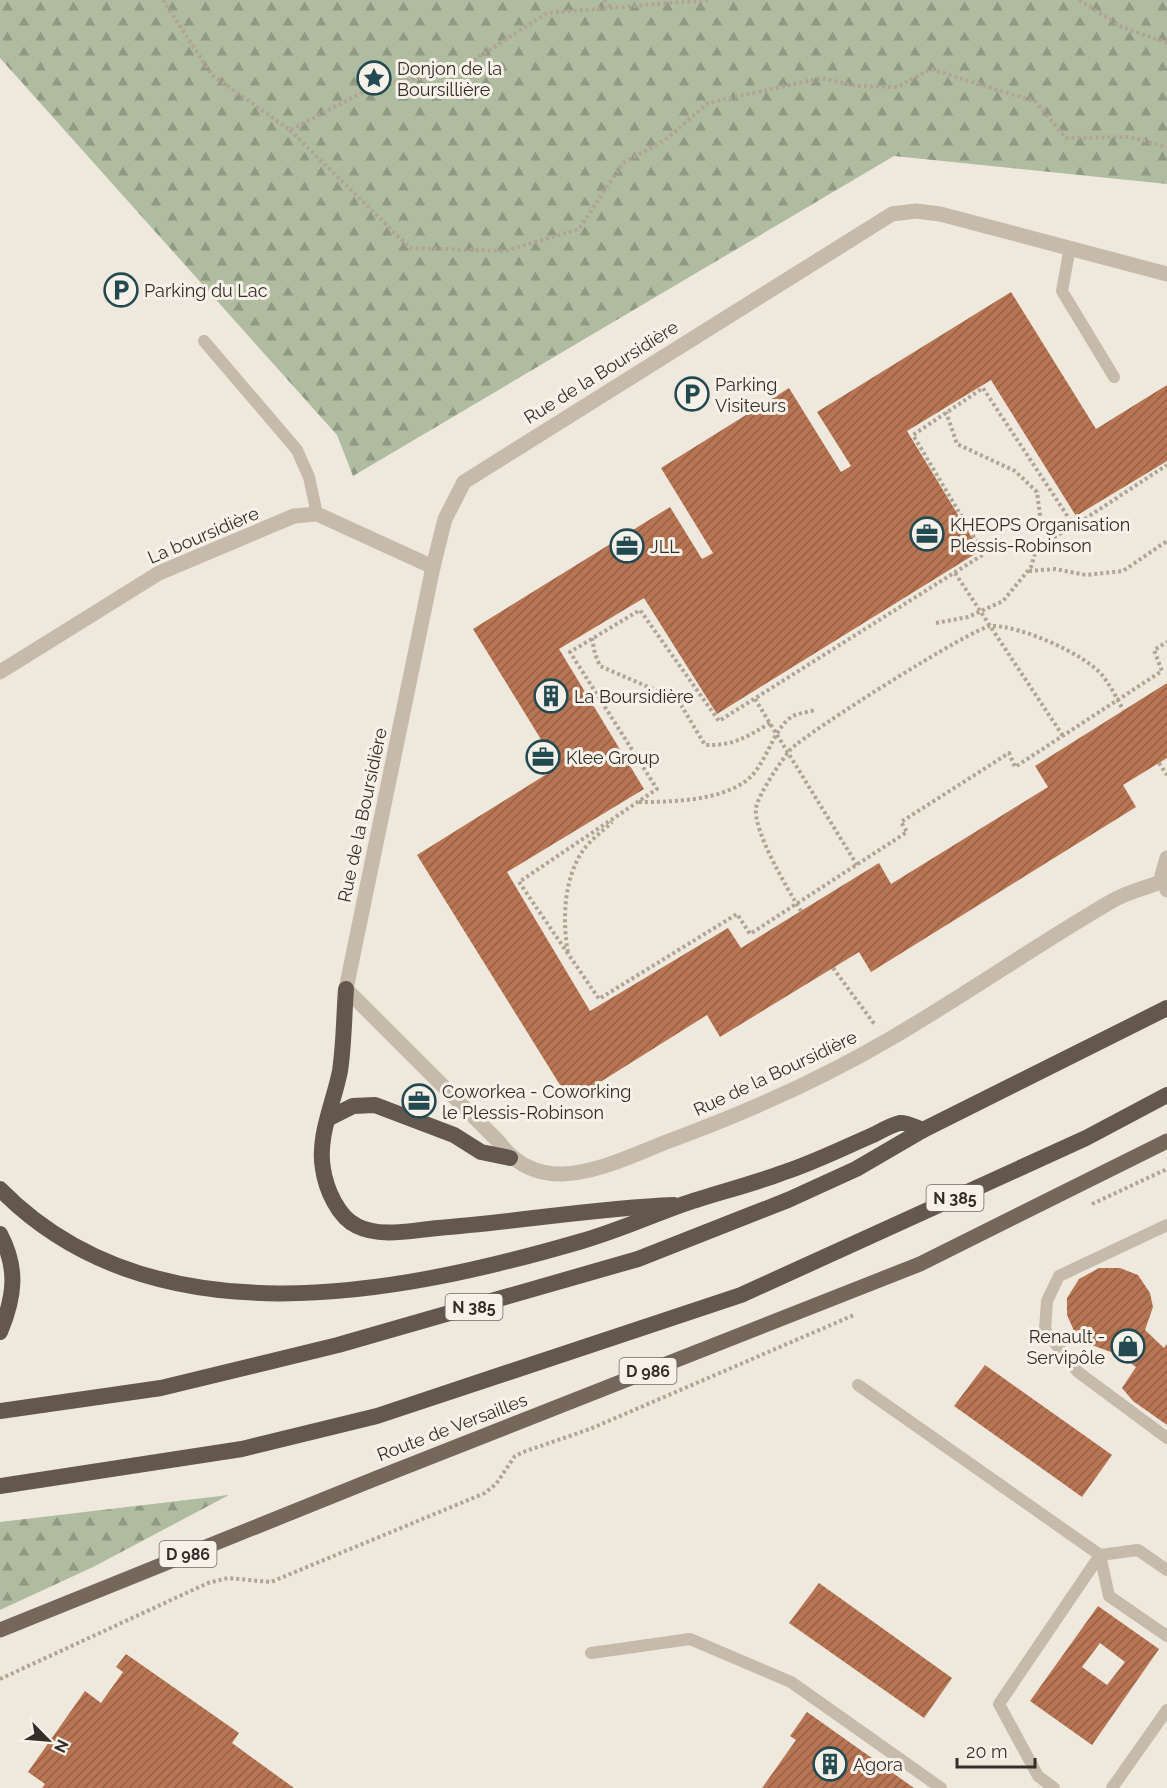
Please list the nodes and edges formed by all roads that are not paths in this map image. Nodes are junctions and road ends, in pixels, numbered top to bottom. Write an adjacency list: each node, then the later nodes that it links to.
1 (1070, 247): 2 (street, Rue de la Boursidière); 4 (lane); 6 (street, Rue de la Boursidière)
2 (1167, 274)
3 (204, 341): 5 (lane)
4 (1114, 377)
5 (318, 514): 6 (street); 7 (street, La boursidière)
6 (433, 567): 10 (street, Rue de la Boursidière)
7 (0, 672)
8 (1167, 858): 9 (street, Rue de la Boursidière)
9 (1165, 886): 16 (street, Rue de la Boursidière)
10 (346, 989): 13 (highway); 16 (street, Rue de la Boursidière)
11 (1167, 1008): 14 (highway, N 385)
12 (1167, 1095): 25 (highway, N 385)
13 (329, 1118): 16 (highway); 18 (highway)
14 (923, 1130): 18 (highway); 23 (highway, N 385)
15 (1167, 1141): 28 (main road, Route de Versailles / D 986)
16 (510, 1158)
17 (0, 1189): 18 (highway)
18 (681, 1205)
19 (1167, 1225): 24 (lane)
20 (0, 1234): 21 (highway)
21 (0, 1332)
22 (858, 1385): 26 (lane)
23 (0, 1411)
24 (1167, 1438)
25 (0, 1486)
26 (1100, 1555): 27 (lane); 29 (lane); 33 (lane)
27 (1167, 1570)
28 (0, 1630)
29 (1167, 1636)
30 (591, 1653): 32 (lane)
31 (1167, 1710): 34 (lane)
32 (940, 1788)
33 (1054, 1788)
34 (1112, 1788)

